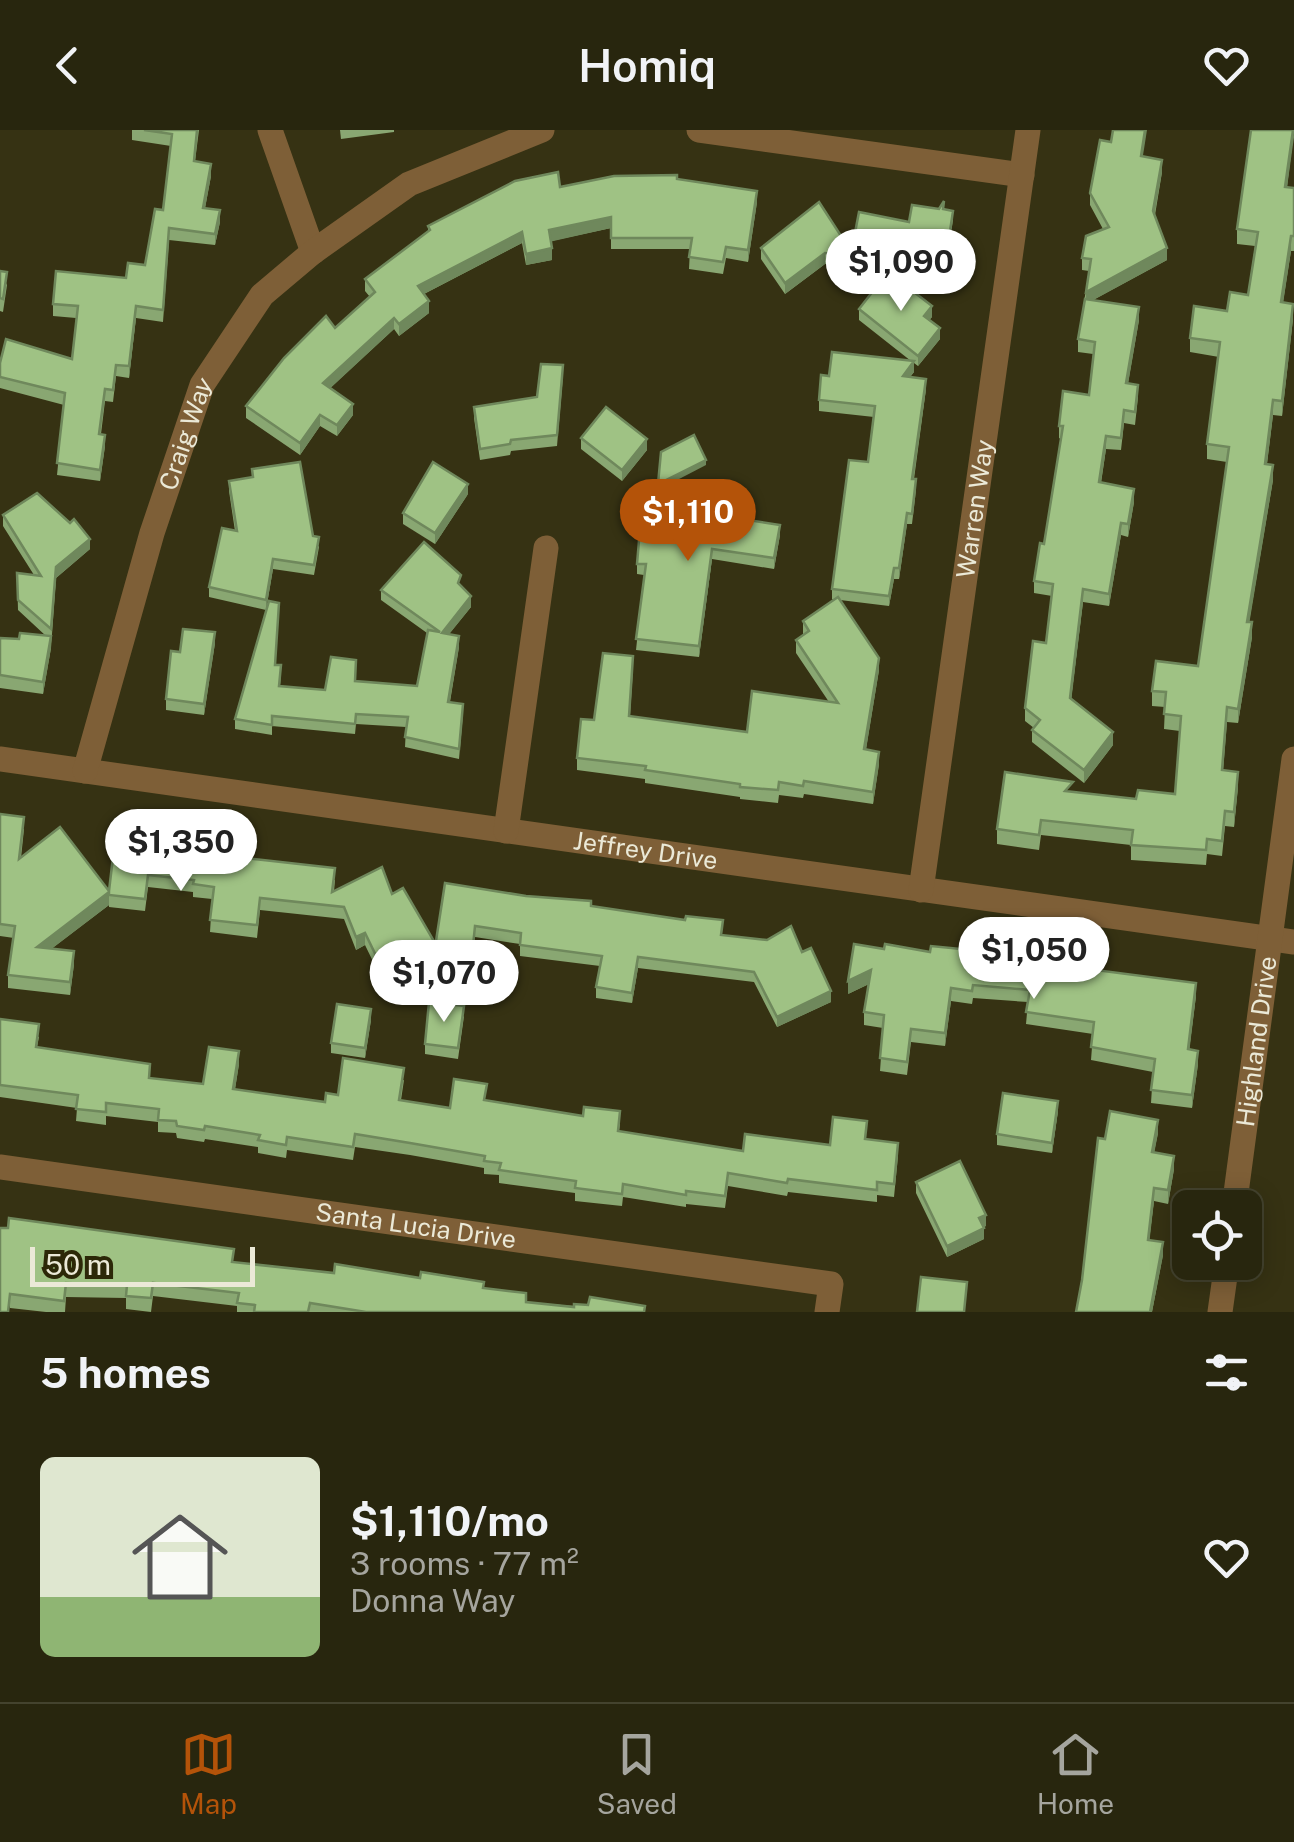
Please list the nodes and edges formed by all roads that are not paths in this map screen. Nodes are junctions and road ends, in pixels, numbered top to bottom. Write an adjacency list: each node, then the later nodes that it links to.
1 (270, 130): 6 (street)
2 (542, 130): 6 (street, Craig Way)
3 (699, 130): 5 (street)
4 (1028, 130): 5 (street, Warren Way)
5 (1022, 176): 12 (street, Warren Way)
6 (313, 252): 10 (street, Craig Way)
7 (546, 548): 11 (street)
8 (0, 759): 10 (street, Jeffrey Drive)
9 (1294, 759): 13 (street, Highland Drive)
10 (85, 771): 11 (street, Jeffrey Drive)
11 (506, 831): 12 (street, Jeffrey Drive)
12 (921, 890): 13 (street, Jeffrey Drive)
13 (1281, 940): 15 (street, Highland Drive)
14 (0, 1167): 17 (street, Santa Lucia Drive)
15 (1237, 1190)
16 (1224, 1280): 18 (street)
17 (827, 1312)
18 (1220, 1312)

